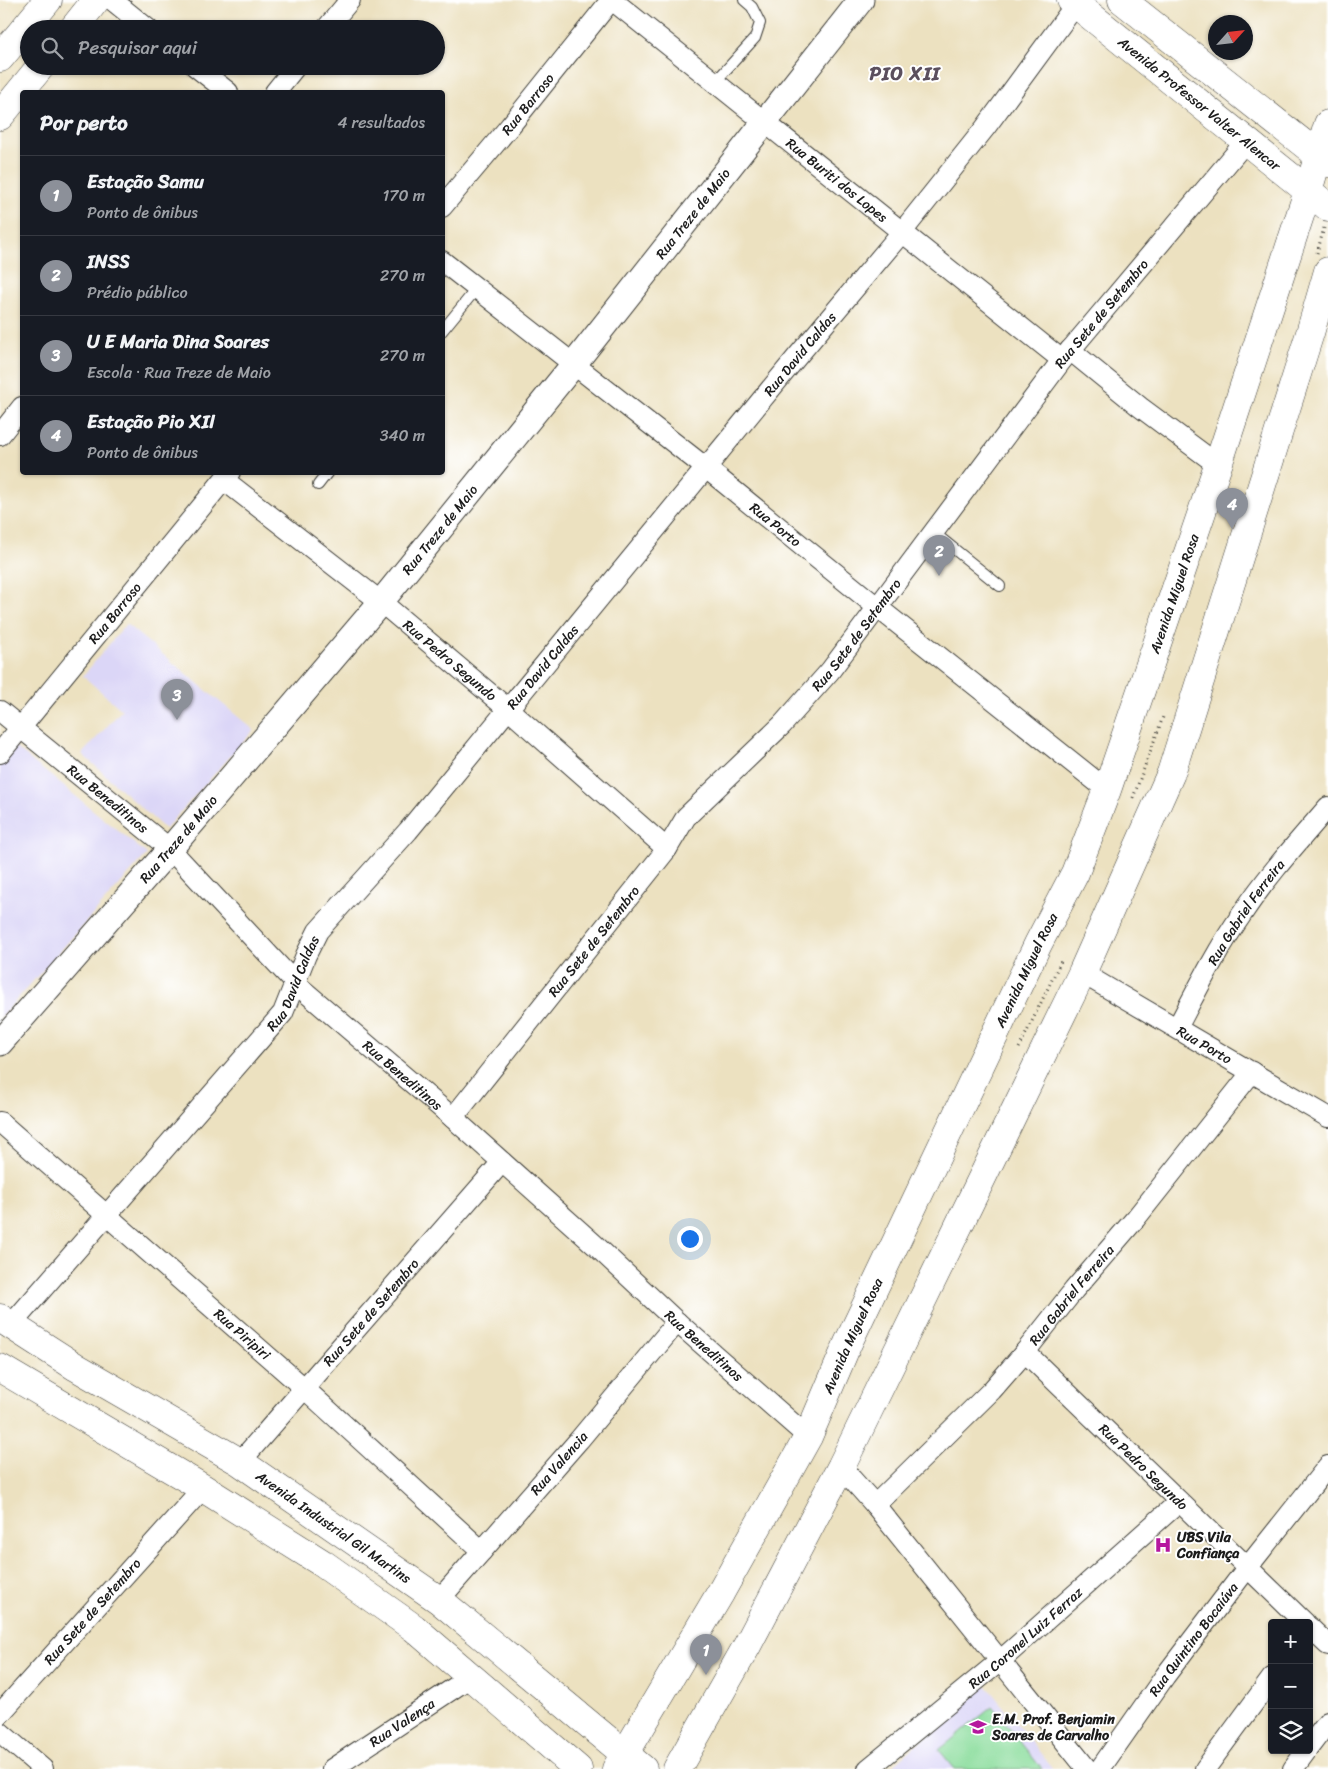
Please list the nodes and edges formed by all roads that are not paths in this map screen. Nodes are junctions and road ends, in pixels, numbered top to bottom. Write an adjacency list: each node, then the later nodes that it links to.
1 (48, 0): 10 (main road)
2 (96, 0): 11 (main road)
3 (112, 0): 12 (street)
4 (350, 0): 13 (street)
5 (611, 0): 19 (street, Rua Buriti dos Lopes); 30 (street, Rua Barroso)
6 (744, 0): 19 (lane)
7 (861, 0): 25 (street, Rua Treze de Maio)
8 (1122, 0): 28 (main road)
9 (1074, 2): 27 (main road, Avenida Professor Valter Alencar); 31 (street, Rua David Caldas)
10 (31, 20)
11 (79, 20)
12 (137, 20)
13 (333, 20)
14 (20, 34): 15 (main road)
15 (0, 58)
16 (34, 75): 20 (main road)
17 (206, 75): 21 (street)
18 (289, 75): 22 (street)
19 (715, 82): 25 (street, Rua Buriti dos Lopes)
20 (21, 90)
21 (225, 90)
22 (277, 90)
23 (20, 92): 24 (main road)
24 (0, 116)
25 (766, 123): 31 (street, Rua Buriti dos Lopes); 37 (street, Rua Treze de Maio)
26 (1328, 124): 28 (main road, Avenida Miguel Rosa)
27 (1247, 140): 29 (main road, Avenida Professor Valter Alencar); 36 (street, Rua Sete de Setembro)
28 (1323, 159): 29 (main road, Avenida Miguel Rosa)
29 (1318, 199): 40 (main road, Avenida Miguel Rosa)
30 (445, 203)
31 (902, 232): 36 (street, Rua Buriti dos Lopes); 41 (street, Rua David Caldas)
32 (445, 263): 34 (street, Rua Porto)
33 (1328, 271): 57 (main road)
34 (477, 288): 35 (lane); 37 (street, Rua Porto)
35 (445, 327)
36 (1066, 355): 40 (street, Rua Buriti dos Lopes); 45 (street, Rua Sete de Setembro)
37 (574, 364): 41 (street, Rua Porto); 47 (street, Rua Treze de Maio)
38 (20, 410): 39 (street)
39 (0, 435)
40 (1218, 465): 53 (main road, Avenida Miguel Rosa)
41 (706, 468): 48 (street, Rua Porto); 49 (street, Rua David Caldas)
42 (326, 475): 44 (lane)
43 (227, 476): 47 (street, Rua Pedro Segundo); 51 (street, Rua Barroso)
44 (318, 485)
45 (932, 532): 46 (lane); 48 (street, Rua Sete de Setembro)
46 (1000, 586)
47 (381, 602): 49 (street, Rua Pedro Segundo); 55 (street, Rua Treze de Maio)
48 (877, 608): 53 (street, Rua Porto); 56 (street, Rua Sete de Setembro)
49 (508, 709): 56 (street, Rua Pedro Segundo); 58 (street, Rua David Caldas)
50 (0, 711): 51 (street, Rua Beneditinos)
51 (22, 728): 52 (street, Rua Barroso); 55 (street, Rua Beneditinos)
52 (0, 753)
53 (1107, 790): 74 (main road, Avenida Miguel Rosa)
54 (1328, 807): 59 (street, Rua Gabriel Ferreira)
55 (170, 849): 58 (street, Rua Beneditinos); 60 (street, Rua Treze de Maio)
56 (667, 849): 62 (street, Rua Sete de Setembro)
57 (1082, 973): 59 (street, Rua Porto); 77 (main road)
58 (296, 984): 62 (street, Rua Beneditinos); 66 (street, Rua David Caldas)
59 (1177, 1028): 61 (street, Rua Porto)
60 (0, 1043)
61 (1252, 1072): 63 (street, Rua Porto); 69 (street, Rua Gabriel Ferreira)
62 (453, 1118): 65 (street, Rua Beneditinos)
63 (1328, 1118)
64 (0, 1122): 66 (street, Rua Piripiri)
65 (502, 1162): 68 (street, Rua Beneditinos); 72 (street, Rua Sete de Setembro)
66 (107, 1215): 67 (street, Rua David Caldas); 72 (street, Rua Piripiri)
67 (5, 1322): 70 (main road, Avenida Industrial Gil Martins)
68 (677, 1322): 74 (street, Rua Beneditinos); 81 (street, Rua Valencia)
69 (1025, 1352): 79 (street, Rua Pedro Segundo); 80 (street, Rua Gabriel Ferreira)
70 (76, 1367): 73 (main road); 75 (main road, Avenida Industrial Gil Martins)
71 (1, 1371): 73 (main road)
72 (304, 1388): 75 (street, Rua Sete de Setembro); 81 (street, Rua Piripiri)
73 (56, 1401): 78 (main road)
74 (808, 1437): 95 (main road, Avenida Miguel Rosa)
75 (240, 1462): 83 (main road, Avenida Industrial Gil Martins)
76 (1328, 1466): 82 (street, Rua Quintino Bocaiúva)
77 (840, 1467): 80 (street); 99 (main road)
78 (203, 1488): 88 (main road); 90 (street, Rua Sete de Setembro)
79 (1179, 1502): 82 (street, Rua Pedro Segundo); 87 (street, Rua Coronel Luiz Ferraz)
80 (875, 1505): 87 (street)
81 (482, 1551): 83 (street, Rua Valencia)
82 (1247, 1568): 84 (street, Rua Pedro Segundo); 102 (street, Rua Quintino Bocaiúva)
83 (440, 1600): 95 (main road, Avenida Industrial Gil Martins)
84 (1300, 1619)
85 (1313, 1631): 86 (street)
86 (1328, 1645)
87 (1000, 1661): 100 (street, Rua Coronel Luiz Ferraz); 101 (street)
88 (472, 1676): 97 (street, Rua Valença); 98 (main road)
89 (1268, 1683): 103 (street)
90 (0, 1714)
91 (1328, 1722): 93 (street)
92 (0, 1732): 96 (street)
93 (1313, 1742)
94 (1304, 1754): 104 (street)
95 (628, 1764)
96 (43, 1769)
97 (332, 1769)
98 (578, 1769)
99 (677, 1769)
100 (868, 1769)
101 (1087, 1769)
102 (1100, 1769)
103 (1205, 1769)
104 (1293, 1769)

